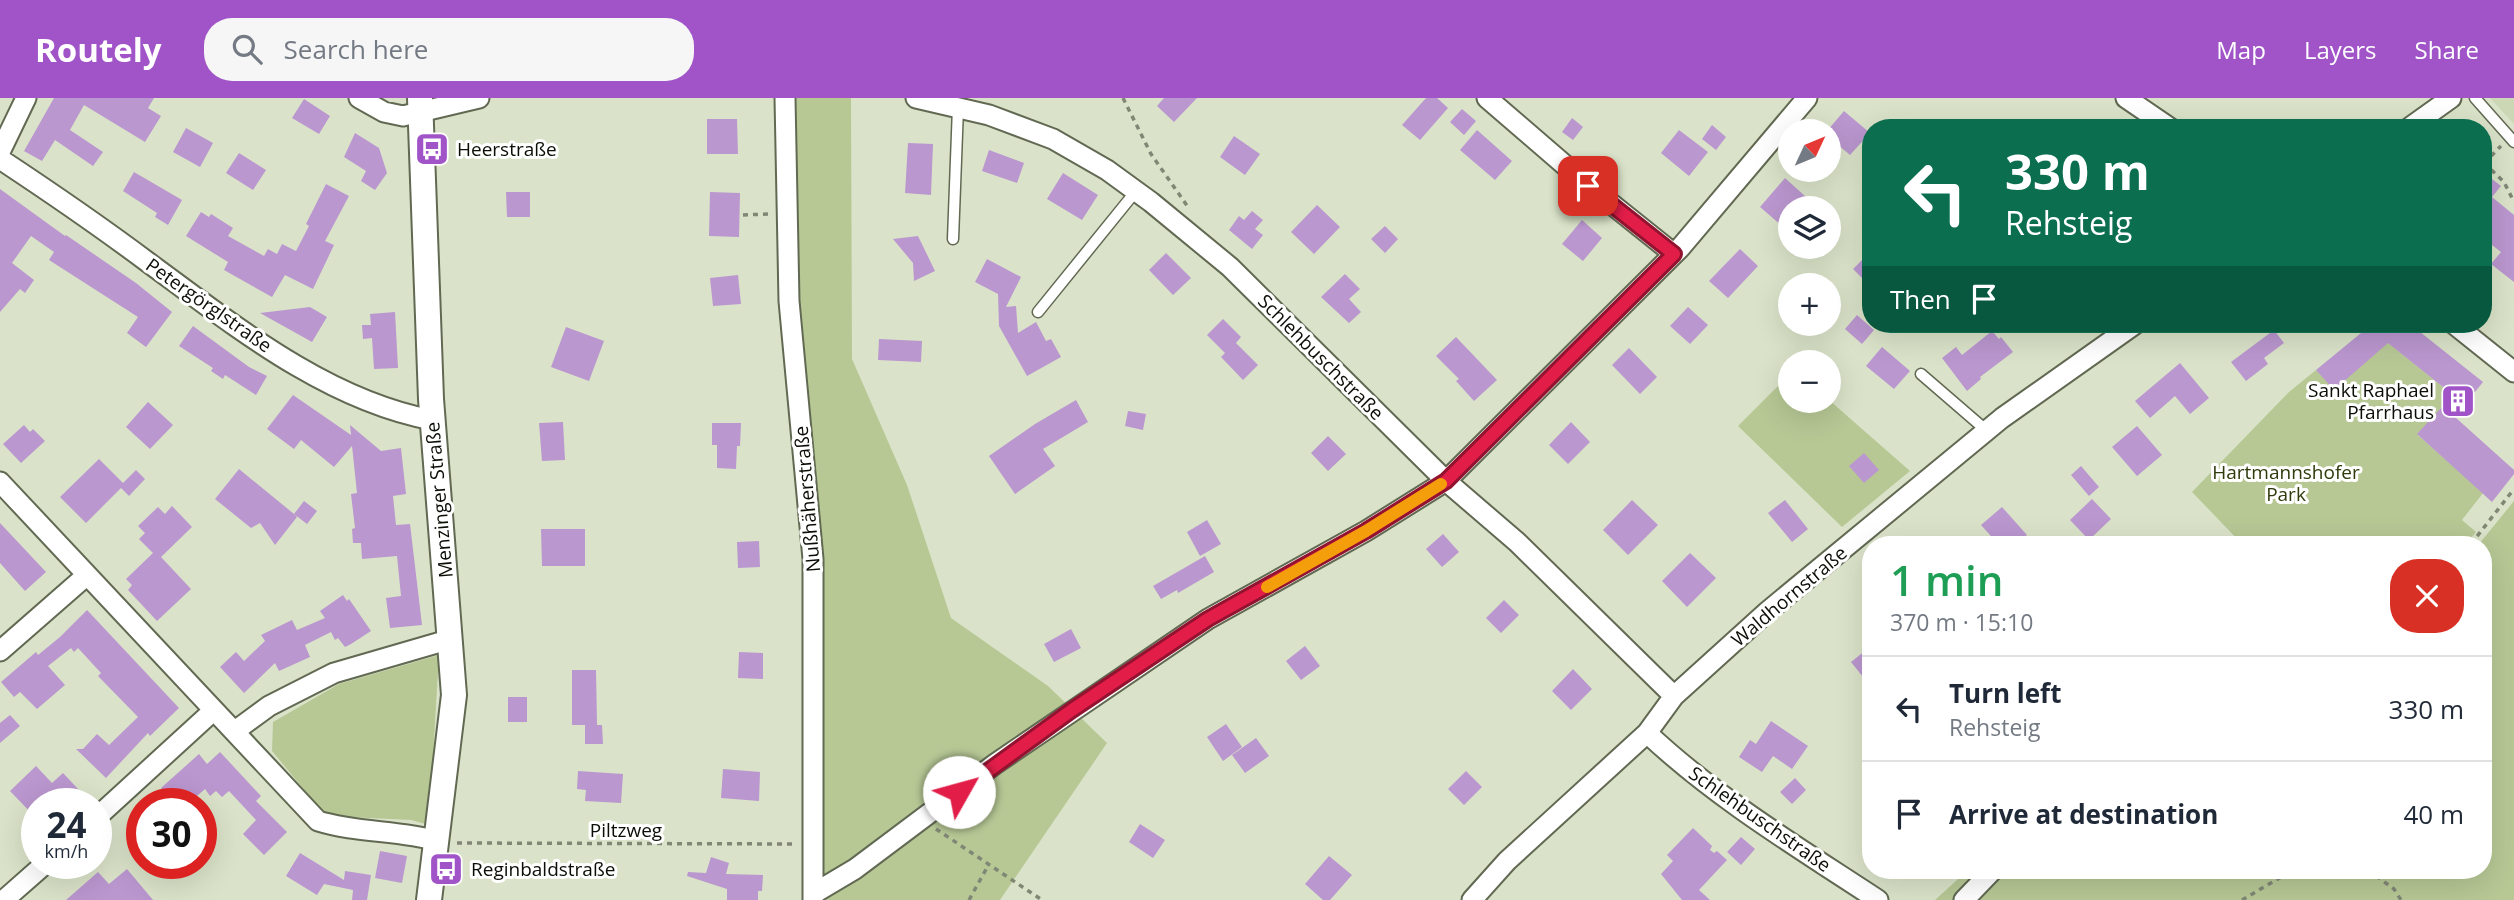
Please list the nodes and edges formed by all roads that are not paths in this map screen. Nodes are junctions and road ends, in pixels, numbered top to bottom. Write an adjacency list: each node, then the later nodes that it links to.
1 (26, 98): 16 (street)
2 (359, 98): 11 (street)
3 (479, 98): 11 (street)
4 (785, 98): 41 (street, Nußhäherstraße)
5 (916, 98): 12 (street, Schlehbuschstraße)
6 (1487, 98): 20 (street)
7 (1807, 98): 20 (street)
8 (2126, 98): 13 (street)
9 (2451, 98): 14 (street)
10 (2475, 98): 15 (lane)
11 (420, 105): 26 (street, Menzinger Straße)
12 (958, 107): 18 (street, Schlehbuschstraße); 19 (lane)
13 (2157, 119)
14 (2422, 119)
15 (2512, 140)
16 (0, 152)
17 (0, 159): 26 (street, Petergörglstraße)
18 (1136, 191): 21 (lane); 28 (street, Schlehbuschstraße)
19 (953, 239)
20 (1674, 254): 28 (street)
21 (1038, 312)
22 (2123, 333): 27 (street, Waldhornstraße)
23 (2465, 333): 24 (street)
24 (2514, 372)
25 (1921, 374): 27 (lane)
26 (432, 420): 31 (street, Menzinger Straße)
27 (1987, 431): 33 (street, Waldhornstraße)
28 (1446, 481): 33 (street, Schlehbuschstraße); 41 (street)
29 (0, 482): 30 (street)
30 (87, 575): 32 (street); 34 (street)
31 (451, 639): 35 (street); 38 (street, Menzinger Straße)
32 (0, 651)
33 (1674, 695): 36 (street, Waldhornstraße)
34 (213, 711): 35 (street); 37 (street)
35 (235, 731): 38 (street)
36 (1647, 733): 44 (street, Waldhornstraße); 45 (street, Schlehbuschstraße)
37 (112, 803)
38 (438, 841): 43 (street, Menzinger Straße)
39 (29, 879): 42 (street)
40 (1984, 879): 46 (street)
41 (813, 897)
42 (8, 899)
43 (429, 900)
44 (1472, 900)
45 (1878, 900)
46 (1964, 900)

